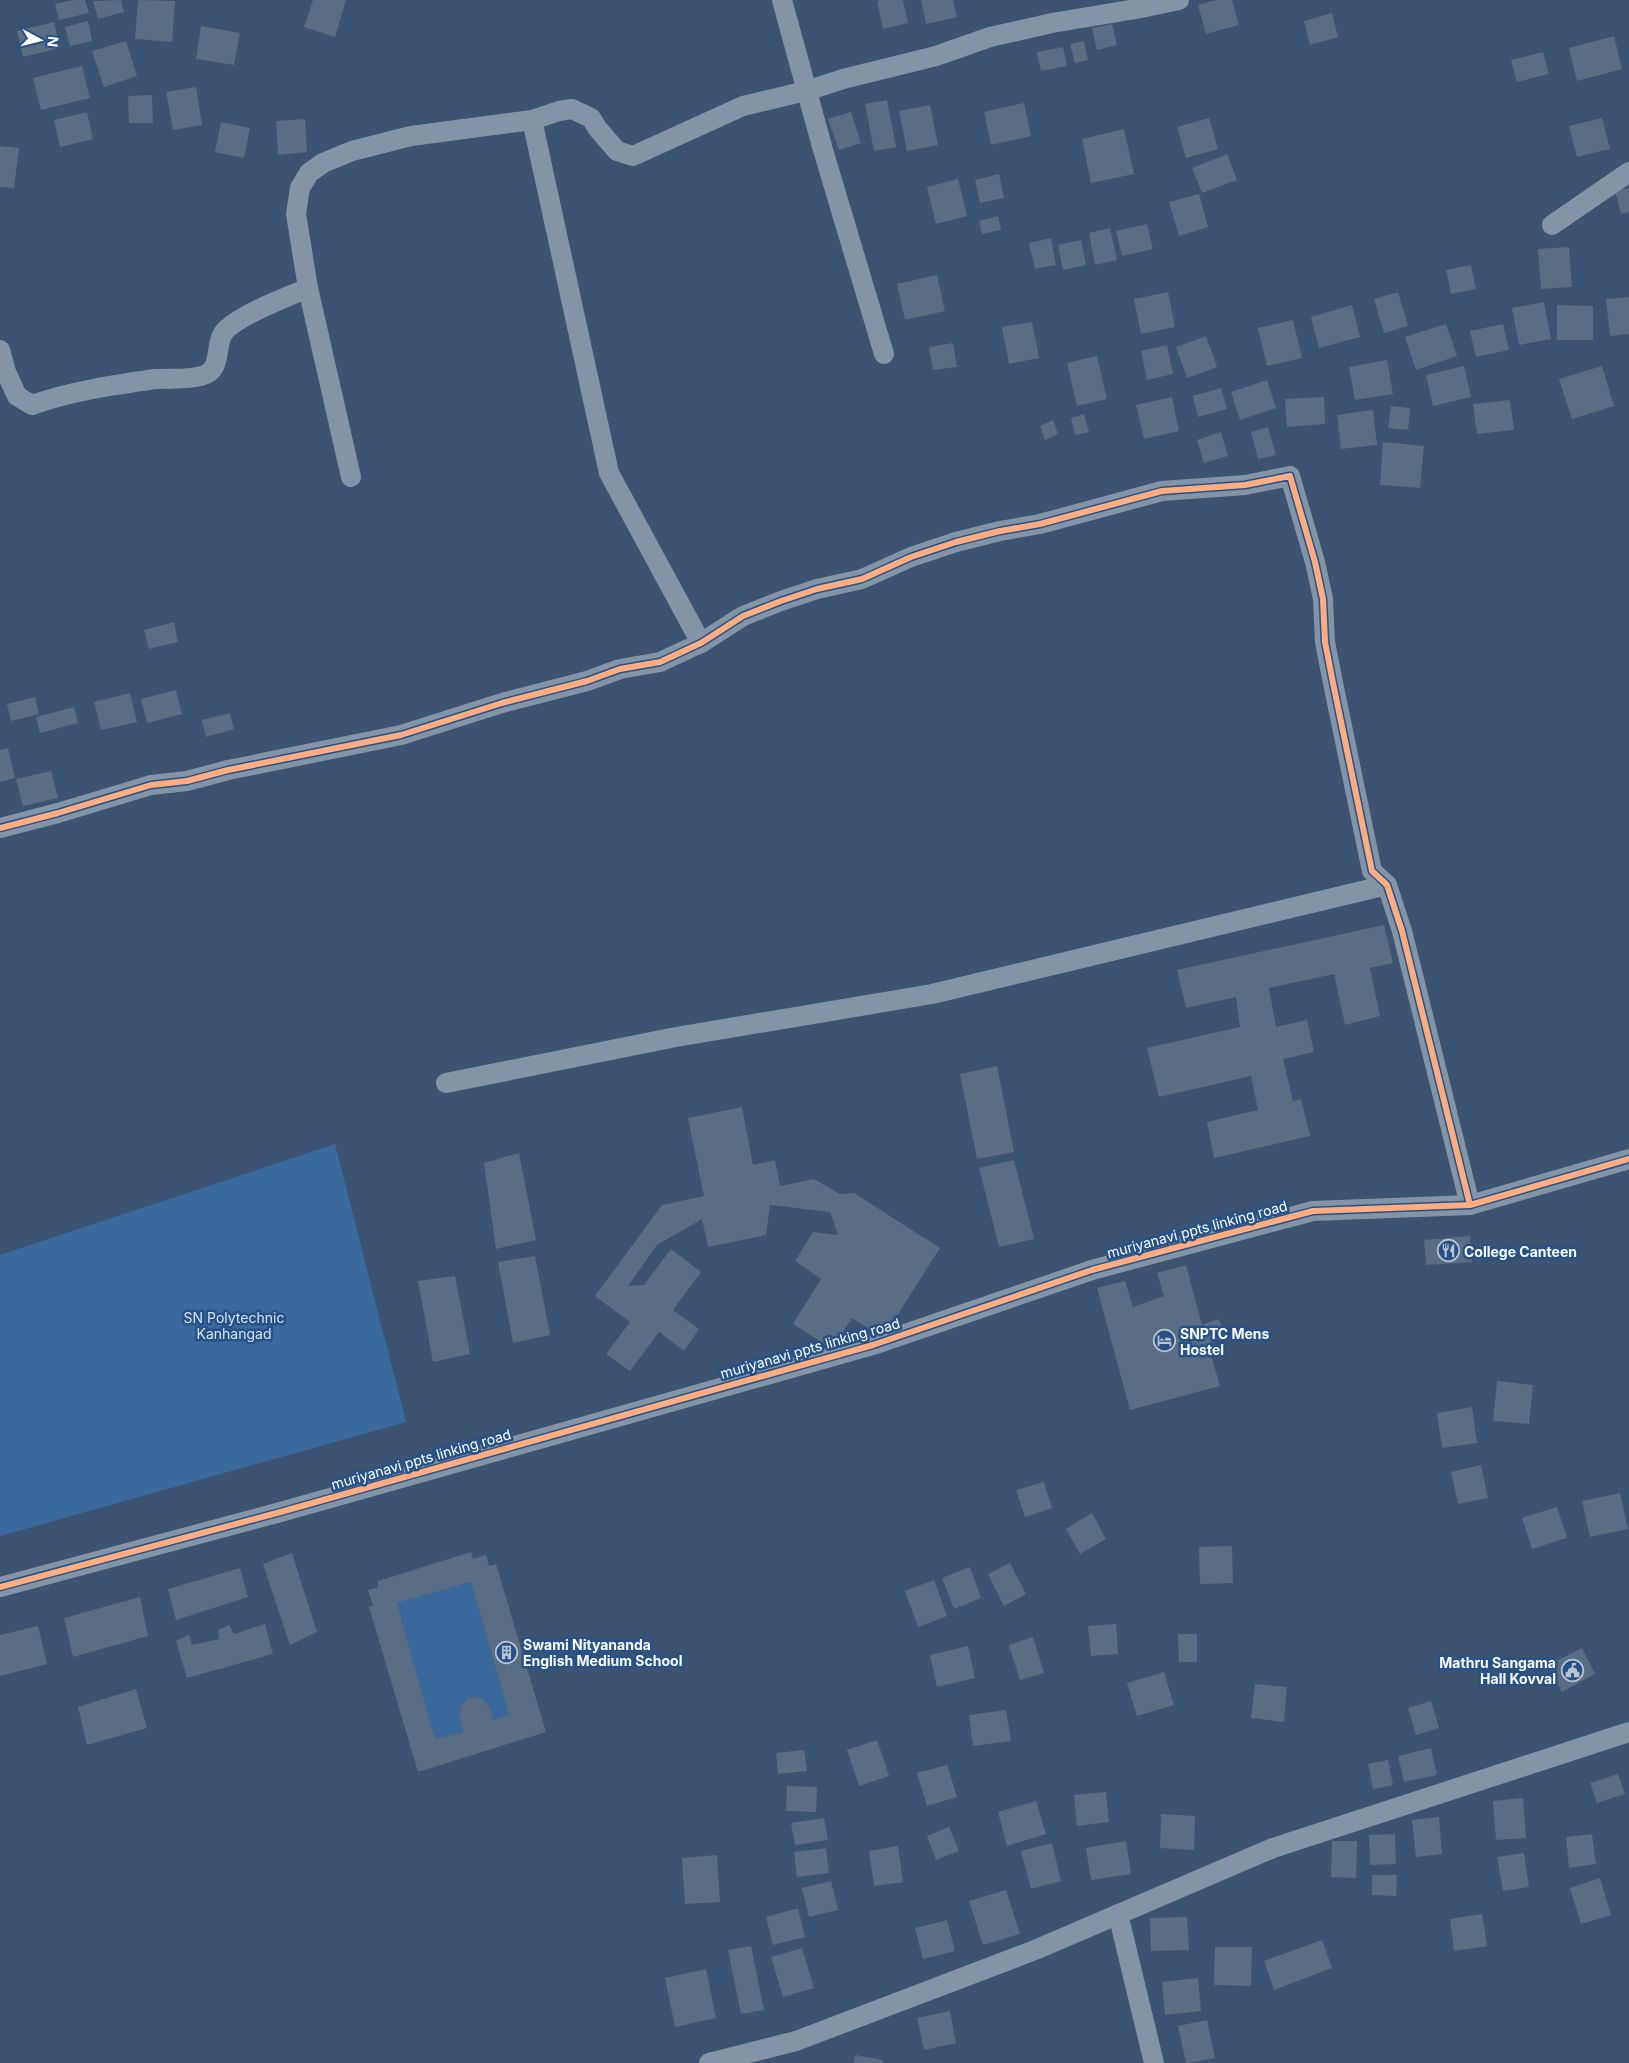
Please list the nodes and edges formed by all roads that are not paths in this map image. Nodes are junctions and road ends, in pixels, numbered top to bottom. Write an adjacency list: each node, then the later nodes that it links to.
1 (782, 0): 3 (street)
2 (1179, 0): 3 (street)
3 (806, 91): 4 (street); 9 (street)
4 (532, 120): 7 (street); 11 (street)
5 (1629, 172): 6 (street)
6 (1552, 225)
7 (308, 288): 8 (street); 10 (street)
8 (0, 350)
9 (884, 354)
10 (351, 477)
11 (701, 643): 12 (street); 13 (street)
12 (0, 828)
13 (1387, 886): 14 (street); 16 (street)
14 (446, 1082)
15 (1629, 1159): 16 (street, muriyanavi ppts linking road)
16 (1470, 1205): 17 (street, muriyanavi ppts linking road)
17 (0, 1587)
18 (1629, 1732): 19 (street)
19 (1118, 1914): 20 (street); 21 (street)
20 (709, 2063)
21 (1154, 2063)

